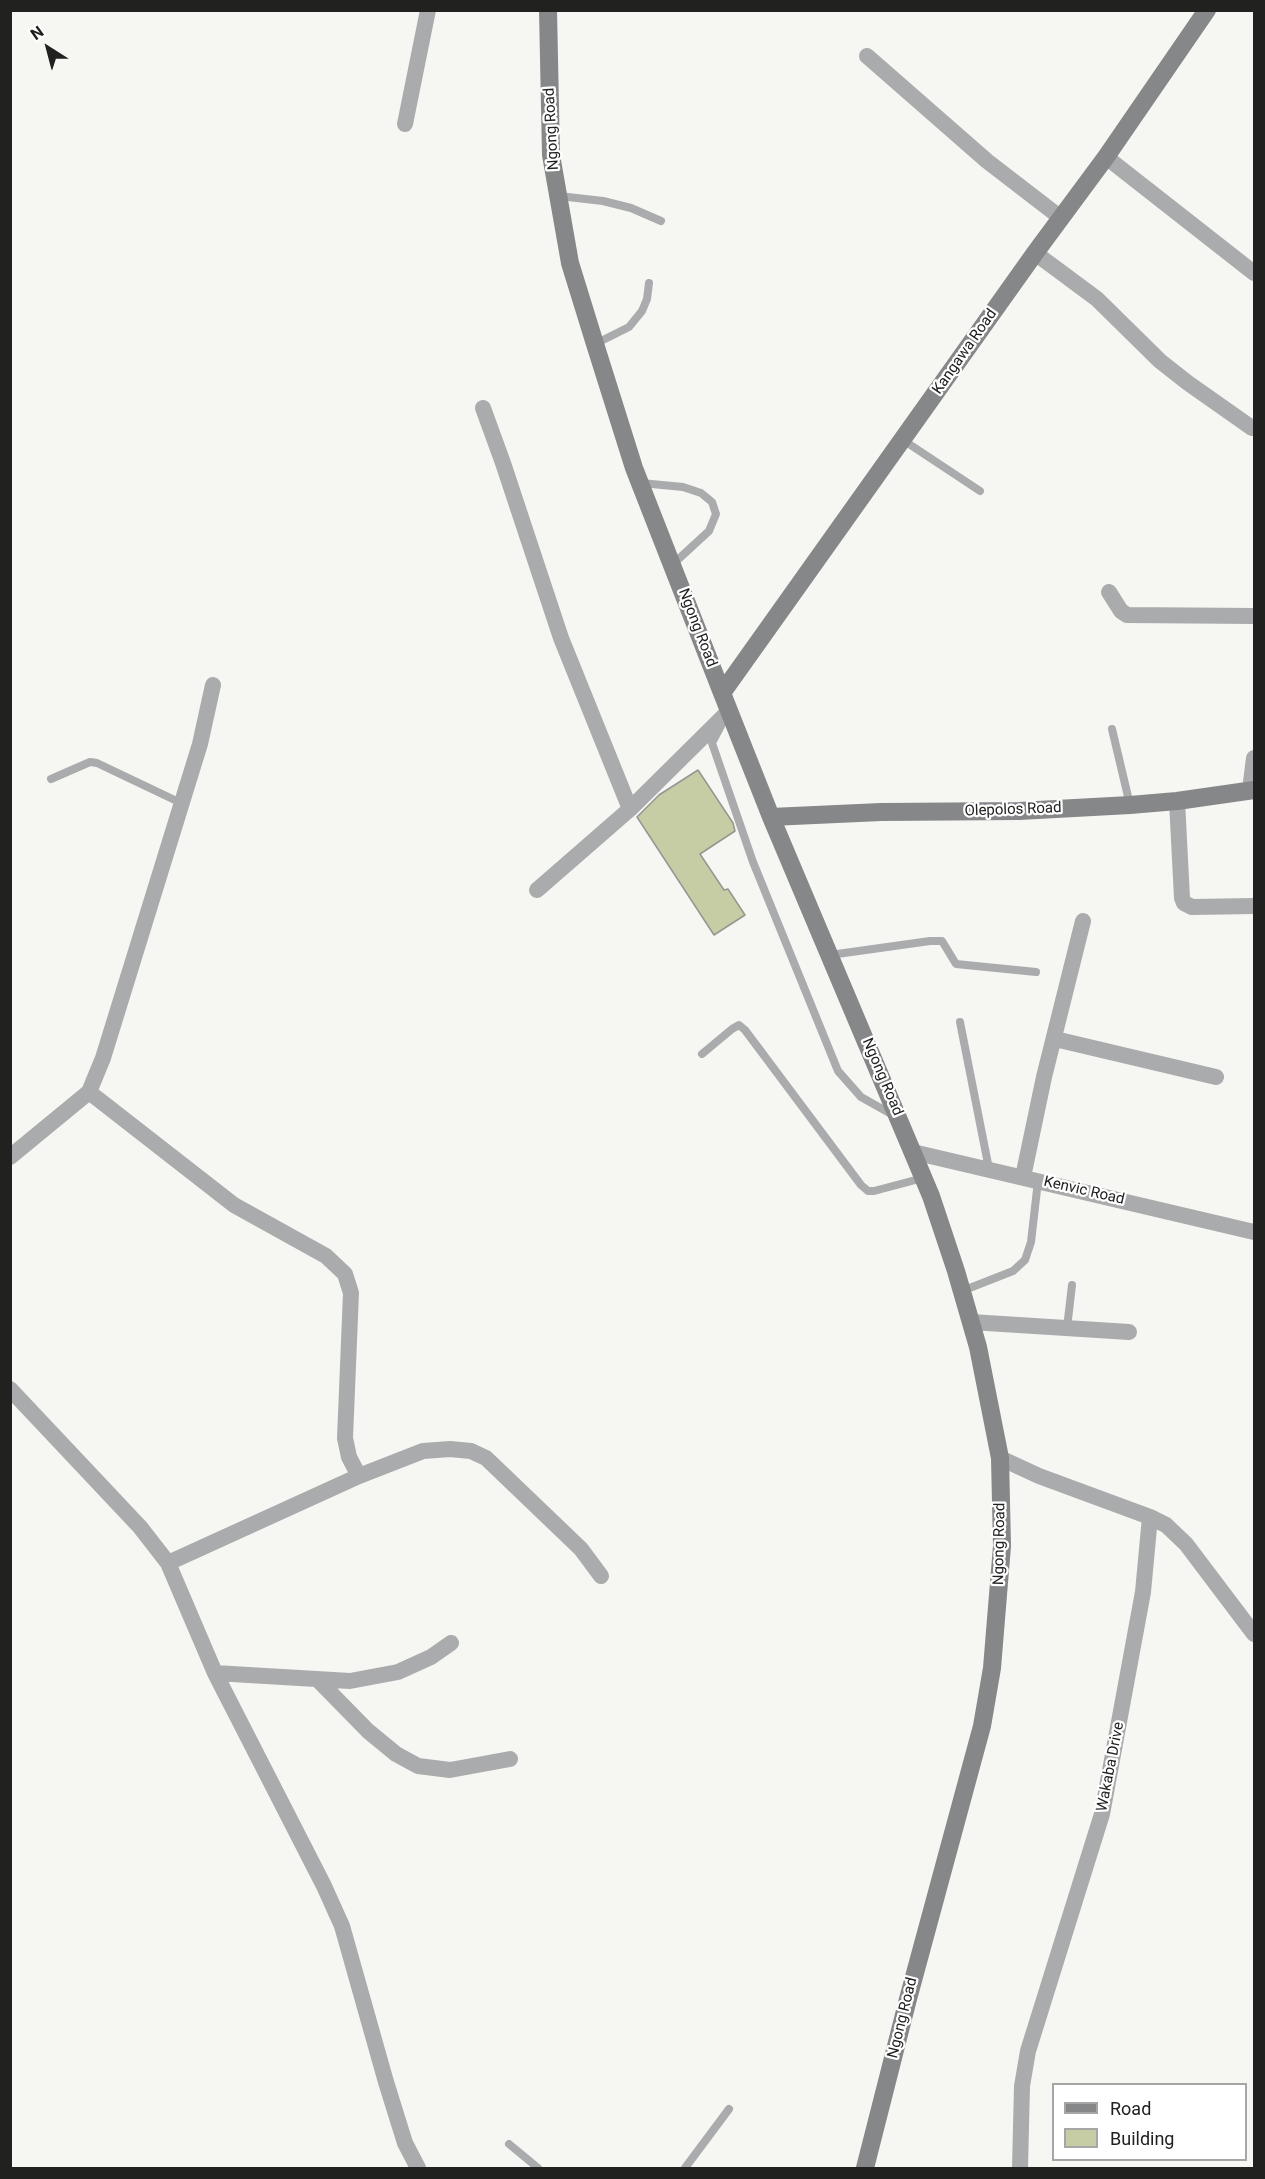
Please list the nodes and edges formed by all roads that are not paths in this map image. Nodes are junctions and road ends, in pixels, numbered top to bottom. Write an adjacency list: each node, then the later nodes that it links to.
1 (428, 10): 5 (street)
2 (548, 10): 7 (main road, Ngong Road)
3 (1207, 10): 6 (main road, Kangawa Road)
4 (867, 56): 8 (street)
5 (405, 124)
6 (1106, 157): 8 (main road, Kangawa Road); 11 (street)
7 (558, 196): 9 (lane); 13 (main road, Ngong Road)
8 (1061, 218): 10 (main road, Kangawa Road)
9 (661, 221)
10 (1035, 253): 15 (street); 16 (main road, Kangawa Road)
11 (1254, 273)
12 (649, 283): 13 (lane)
13 (596, 344): 17 (main road, Ngong Road)
14 (483, 408): 32 (street)
15 (1252, 428)
16 (903, 440): 18 (lane); 23 (main road, Kangawa Road)
17 (640, 483): 19 (main road, Ngong Road); 19 (lane)
18 (980, 491)
19 (672, 565): 23 (main road, Ngong Road)
20 (1109, 592): 21 (street)
21 (1254, 616)
22 (213, 686): 30 (street)
23 (722, 693): 24 (main road, Ngong Road)
24 (729, 711): 32 (street); 33 (main road, Ngong Road); 44 (lane)
25 (1112, 729): 31 (lane)
26 (1254, 758): 28 (street)
27 (51, 779): 30 (lane)
28 (1252, 790): 29 (main road, Olepolos Road)
29 (1177, 801): 31 (main road, Olepolos Road); 35 (street)
30 (181, 803): 43 (street)
31 (1130, 805): 33 (main road, Olepolos Road)
32 (630, 809): 34 (street)
33 (771, 817): 37 (main road, Ngong Road)
34 (537, 890)
35 (1254, 906)
36 (1083, 921): 40 (street)
37 (830, 955): 38 (lane); 44 (main road, Ngong Road)
38 (1036, 972)
39 (960, 1022): 47 (lane)
40 (1055, 1040): 42 (street); 49 (street)
41 (702, 1054): 48 (lane)
42 (1216, 1077)
43 (89, 1092): 46 (street); 58 (street)
44 (899, 1118): 45 (main road, Ngong Road)
45 (913, 1152): 47 (street, Kenvic Road); 48 (main road, Ngong Road)
46 (10, 1157)
47 (989, 1169): 49 (street, Kenvic Road)
48 (924, 1178): 52 (main road, Ngong Road)
49 (1030, 1179): 50 (street, Kenvic Road); 52 (lane)
50 (1254, 1232)
51 (1072, 1285): 54 (lane)
52 (962, 1291): 53 (main road, Ngong Road)
53 (971, 1322): 54 (street); 57 (main road, Ngong Road)
54 (1067, 1328): 55 (street)
55 (1129, 1332)
56 (10, 1389): 60 (street)
57 (1000, 1458): 59 (street); 72 (main road, Ngong Road)
58 (359, 1476): 60 (street); 61 (street)
59 (1150, 1517): 62 (street); 73 (street, Wakaba Drive)
60 (168, 1563): 64 (street)
61 (601, 1576)
62 (1254, 1634)
63 (451, 1643): 65 (street)
64 (215, 1673): 65 (street); 69 (street)
65 (318, 1680): 66 (street)
66 (510, 1759)
67 (729, 2109): 71 (lane)
68 (509, 2144): 70 (lane)
69 (418, 2169)
70 (538, 2169)
71 (685, 2169)
72 (866, 2169)
73 (1020, 2169)

